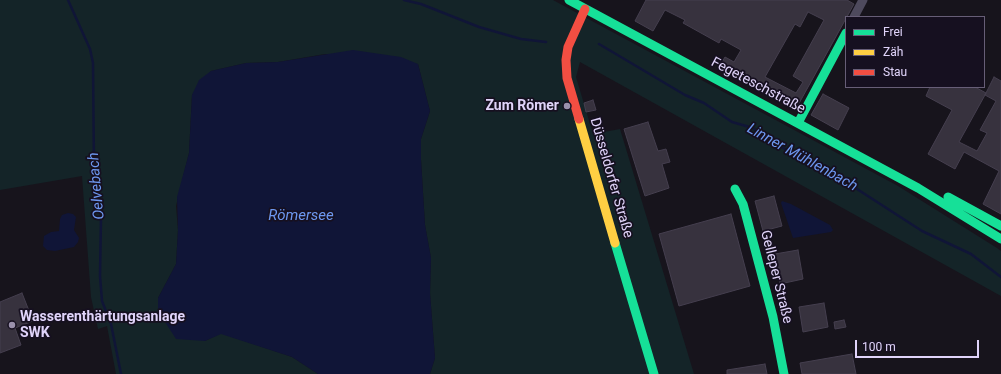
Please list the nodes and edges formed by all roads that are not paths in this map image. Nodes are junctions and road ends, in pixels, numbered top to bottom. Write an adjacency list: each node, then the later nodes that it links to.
1 (569, 0): 3 (street)
2 (863, 0): 4 (street)
3 (585, 9): 6 (street, Fegeteschstraße); 11 (street, Düsseldorfer Straße)
4 (855, 16)
5 (845, 35): 6 (street)
6 (798, 123): 7 (street, Fegeteschstraße)
7 (918, 188): 9 (street, Fegeteschstraße); 10 (street, Fegeteschstraße)
8 (735, 189): 12 (street, Gelleper Straße)
9 (1001, 226)
10 (1001, 239)
11 (654, 374)
12 (784, 374)

